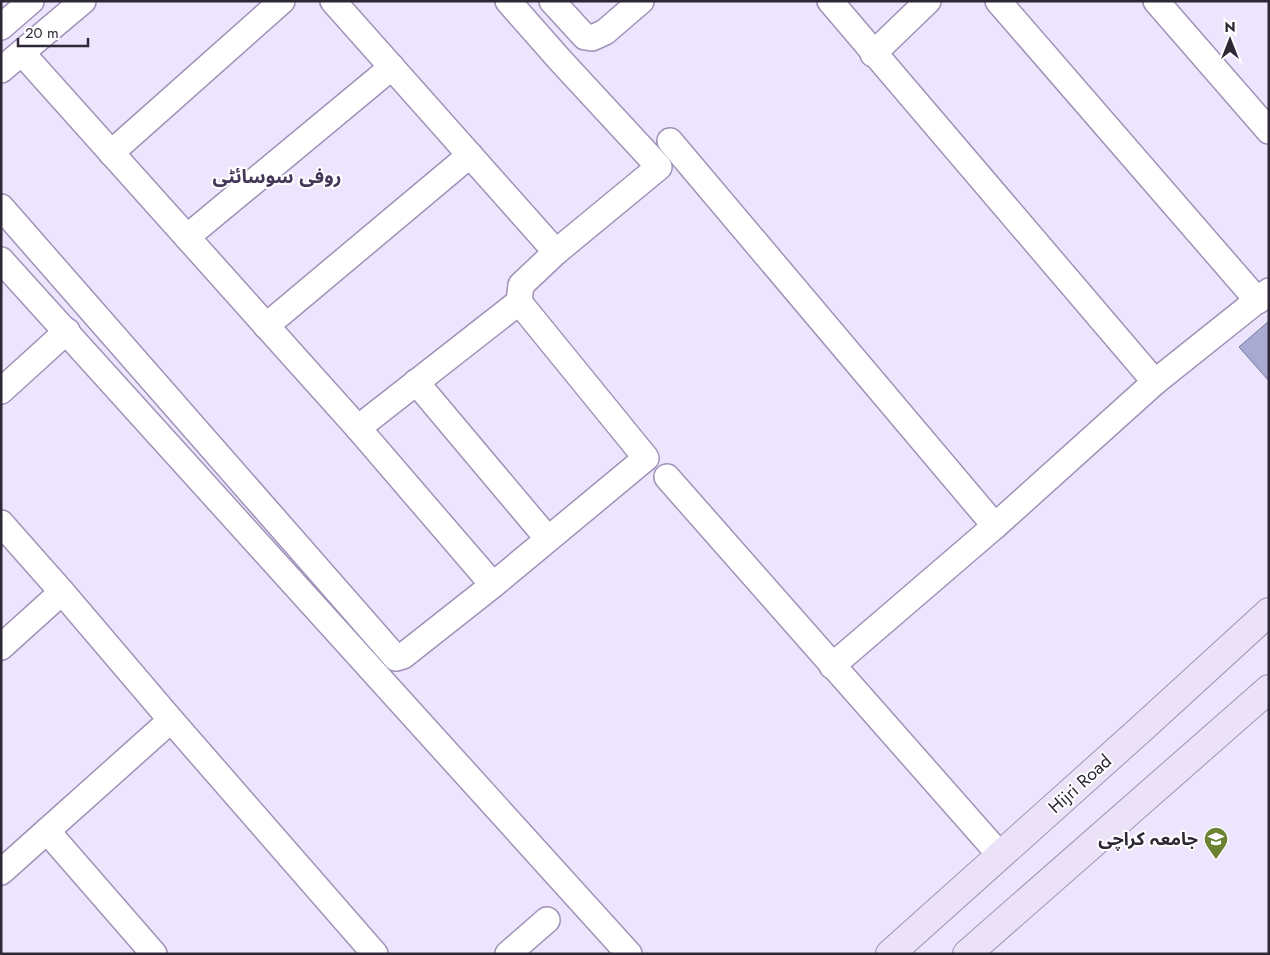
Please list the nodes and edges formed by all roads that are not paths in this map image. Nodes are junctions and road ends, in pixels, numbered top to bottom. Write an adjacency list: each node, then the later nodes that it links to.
1 (31, 1): 12 (street)
2 (83, 1): 13 (street)
3 (282, 1): 19 (street)
4 (333, 1): 15 (street)
5 (508, 1): 23 (street)
6 (552, 1): 7 (street)
7 (641, 1)
8 (830, 1): 14 (street)
9 (928, 1): 14 (street)
10 (998, 1): 25 (street)
11 (1156, 1): 17 (street)
12 (1, 27)
13 (22, 53): 16 (street); 19 (street)
14 (873, 54): 30 (street)
15 (392, 67): 20 (street); 22 (street)
16 (1, 70)
17 (1269, 132)
18 (670, 141): 35 (street)
19 (111, 153): 22 (street)
20 (470, 155): 23 (street); 27 (street)
21 (1, 207): 37 (street)
22 (187, 237): 27 (street)
23 (556, 252): 26 (street)
24 (1, 260): 28 (street)
25 (1263, 296): 30 (street)
26 (520, 302): 29 (street); 36 (street)
27 (266, 326): 32 (street)
28 (67, 331): 31 (street); 51 (street)
29 (416, 382): 32 (street); 36 (street)
30 (1155, 382): 35 (street)
31 (1, 391)
32 (358, 428): 37 (street)
33 (667, 477): 41 (street)
34 (1, 523): 38 (street)
35 (995, 526): 41 (street)
36 (548, 539): 37 (street)
37 (493, 584)
38 (62, 592): 40 (street); 43 (street)
39 (1269, 612): 45 (main road, Hijri Road)
40 (1, 647)
41 (832, 666): 45 (street)
42 (1269, 688): 53 (main road)
43 (171, 720): 44 (street); 49 (street)
44 (47, 831): 46 (street); 48 (street)
45 (1000, 855): 52 (main road, Hijri Road)
46 (1, 872)
47 (547, 920): 50 (street)
48 (154, 954)
49 (375, 954)
50 (508, 954)
51 (629, 954)
52 (890, 954)
53 (966, 954)

